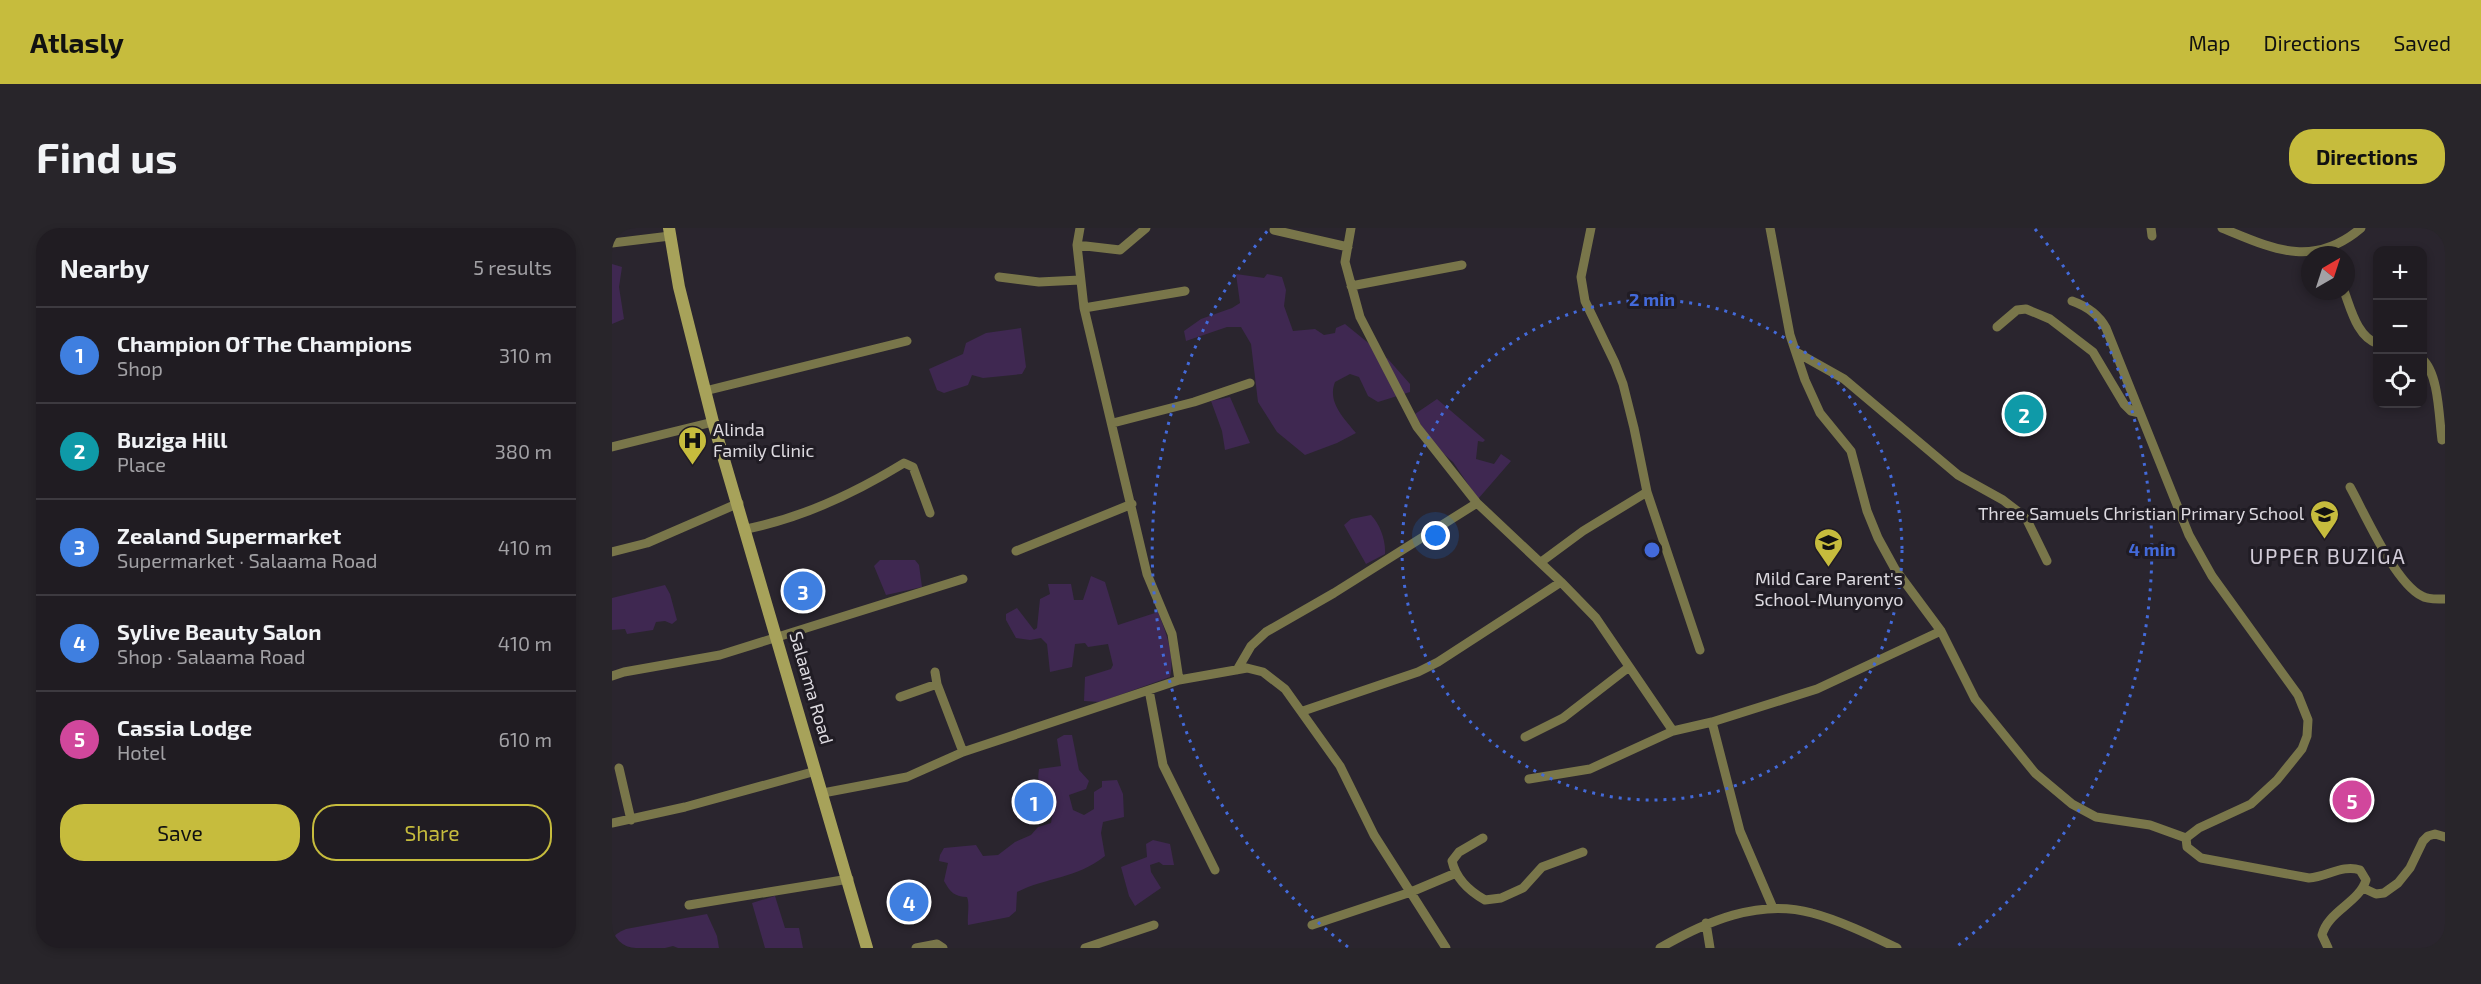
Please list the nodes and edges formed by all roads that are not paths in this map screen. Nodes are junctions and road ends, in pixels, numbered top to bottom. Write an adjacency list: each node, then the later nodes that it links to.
1 (1080, 228): 11 (street)
2 (1146, 228): 11 (street)
3 (1351, 228): 13 (street)
4 (1591, 228): 36 (street)
5 (1770, 228): 26 (street)
6 (2222, 228): 14 (street)
7 (2361, 228): 12 (street)
8 (1274, 230): 13 (street)
9 (669, 232): 10 (street); 29 (main road, Salaama Road)
10 (612, 243)
11 (1077, 245): 17 (street)
12 (2337, 246)
13 (1348, 247): 18 (street)
14 (2301, 253)
15 (1462, 265): 18 (street)
16 (999, 277): 17 (street)
17 (1080, 280): 22 (street)
18 (1351, 286): 38 (street)
19 (1185, 291): 22 (street)
20 (2348, 300): 25 (street)
21 (2072, 301): 30 (street)
22 (1084, 308): 32 (street)
23 (1997, 327): 30 (street)
24 (907, 341): 29 (street)
25 (2373, 341)
26 (1796, 352): 44 (street); 49 (street)
27 (2427, 364): 33 (street)
28 (1250, 382): 32 (street)
29 (705, 390): 31 (main road, Salaama Road)
30 (2140, 413): 73 (street)
31 (713, 422): 34 (street); 37 (main road, Salaama Road)
32 (1113, 423): 39 (street)
33 (2442, 441)
34 (612, 447)
35 (2350, 487): 48 (street)
36 (1647, 492): 45 (street); 51 (street)
37 (739, 503): 41 (main road, Salaama Road); 43 (street)
38 (1477, 503): 45 (street); 53 (street)
39 (1132, 504): 42 (street); 56 (street)
40 (930, 513): 41 (street)
41 (746, 528): 50 (main road, Salaama Road)
42 (1016, 551)
43 (612, 552)
44 (2047, 561)
45 (1541, 562): 47 (street)
46 (963, 579): 50 (street)
47 (1561, 582): 52 (street); 60 (street)
48 (2445, 599)
49 (1941, 631): 61 (street); 73 (street)
50 (777, 637): 55 (street); 66 (main road, Salaama Road)
51 (1700, 650)
52 (1629, 667): 62 (street); 63 (street)
53 (1237, 670): 56 (street); 60 (street)
54 (935, 672): 57 (street)
55 (612, 676)
56 (1179, 680): 58 (street)
57 (937, 684): 59 (street); 64 (street)
58 (1149, 690): 64 (street); 75 (street)
59 (900, 697)
60 (1303, 711): 79 (street)
61 (1712, 722): 62 (street); 81 (street)
62 (1673, 731): 67 (street)
63 (1525, 737)
64 (963, 752): 68 (street)
65 (619, 768): 69 (street)
66 (816, 771): 68 (main road, Salaama Road); 69 (street)
67 (1529, 779)
68 (823, 793): 77 (main road, Salaama Road)
69 (631, 820): 70 (street)
70 (612, 823)
71 (2445, 837): 78 (street)
72 (1483, 838): 76 (street)
73 (2186, 838): 78 (street)
74 (1583, 852): 76 (street)
75 (1215, 870)
76 (1456, 873): 79 (street)
77 (849, 879): 80 (street); 86 (main road, Salaama Road)
78 (2363, 888): 93 (street)
79 (1411, 892): 84 (street); 90 (street)
80 (689, 905)
81 (1773, 908): 82 (street); 85 (street)
82 (1706, 923): 91 (street); 92 (street)
83 (1154, 925): 89 (street)
84 (1311, 926)
85 (1891, 947)
86 (867, 948)
87 (916, 948): 88 (street)
88 (943, 948)
89 (1085, 948)
90 (1446, 948)
91 (1660, 948)
92 (1710, 948)
93 (2328, 948)

